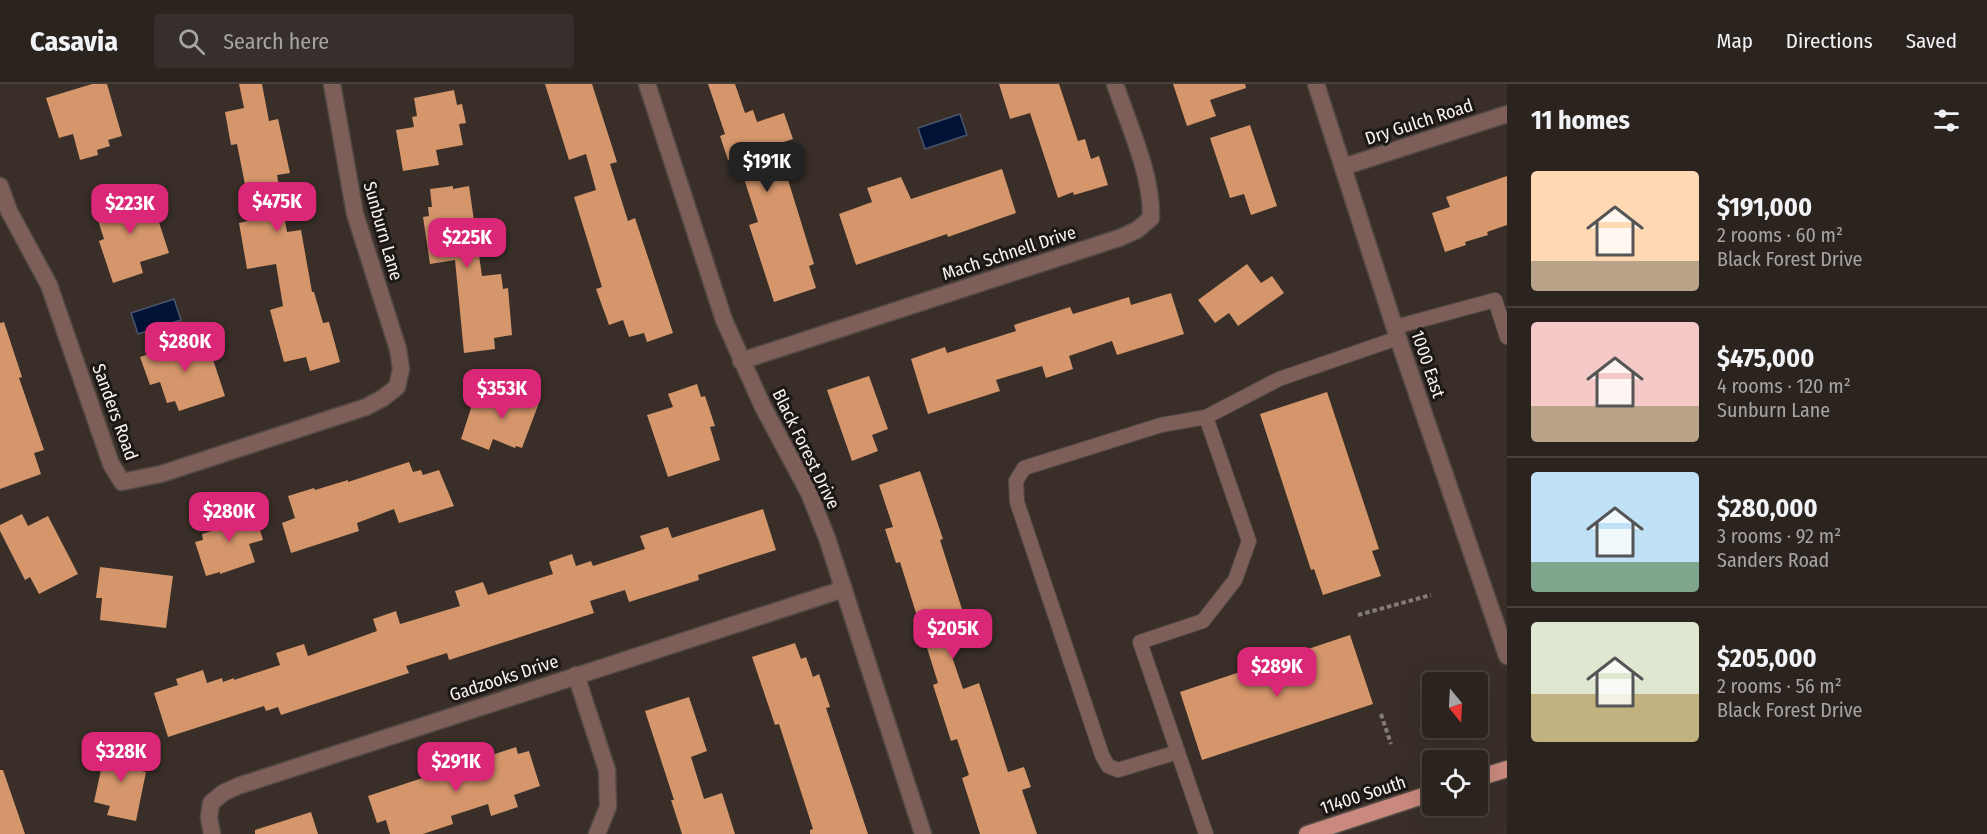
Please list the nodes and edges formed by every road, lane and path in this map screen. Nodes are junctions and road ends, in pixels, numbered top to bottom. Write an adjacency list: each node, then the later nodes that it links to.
1 (332, 84): 11 (street, Sunburn Lane)
2 (647, 84): 10 (street, Black Forest Drive)
3 (1115, 84): 10 (street, Mach Schnell Drive)
4 (1316, 84): 6 (street, 1000 East)
5 (1507, 114): 6 (street, Dry Gulch Road)
6 (1343, 168): 8 (street, 1000 East)
7 (0, 186): 11 (street, Sanders Road)
8 (1397, 333): 9 (lane); 12 (lane); 16 (street, 1000 East)
9 (1507, 337)
10 (741, 361): 13 (street, Black Forest Drive)
11 (398, 387)
12 (1206, 417): 20 (lane); 20 (lane)
13 (843, 590): 17 (street, Gadzooks Drive); 26 (street, Black Forest Drive)
14 (1431, 595): 15 (path)
15 (1358, 615)
16 (1507, 656)
17 (576, 675): 24 (street, Gadzooks Drive); 25 (street)
18 (1381, 714): 19 (path)
19 (1391, 744)
20 (1178, 752): 27 (lane)
21 (1507, 769): 22 (main road)
22 (1488, 775)
23 (1422, 796): 28 (main road, 11400 South)
24 (212, 834)
25 (597, 834)
26 (923, 834)
27 (1206, 834)
28 (1306, 834)

